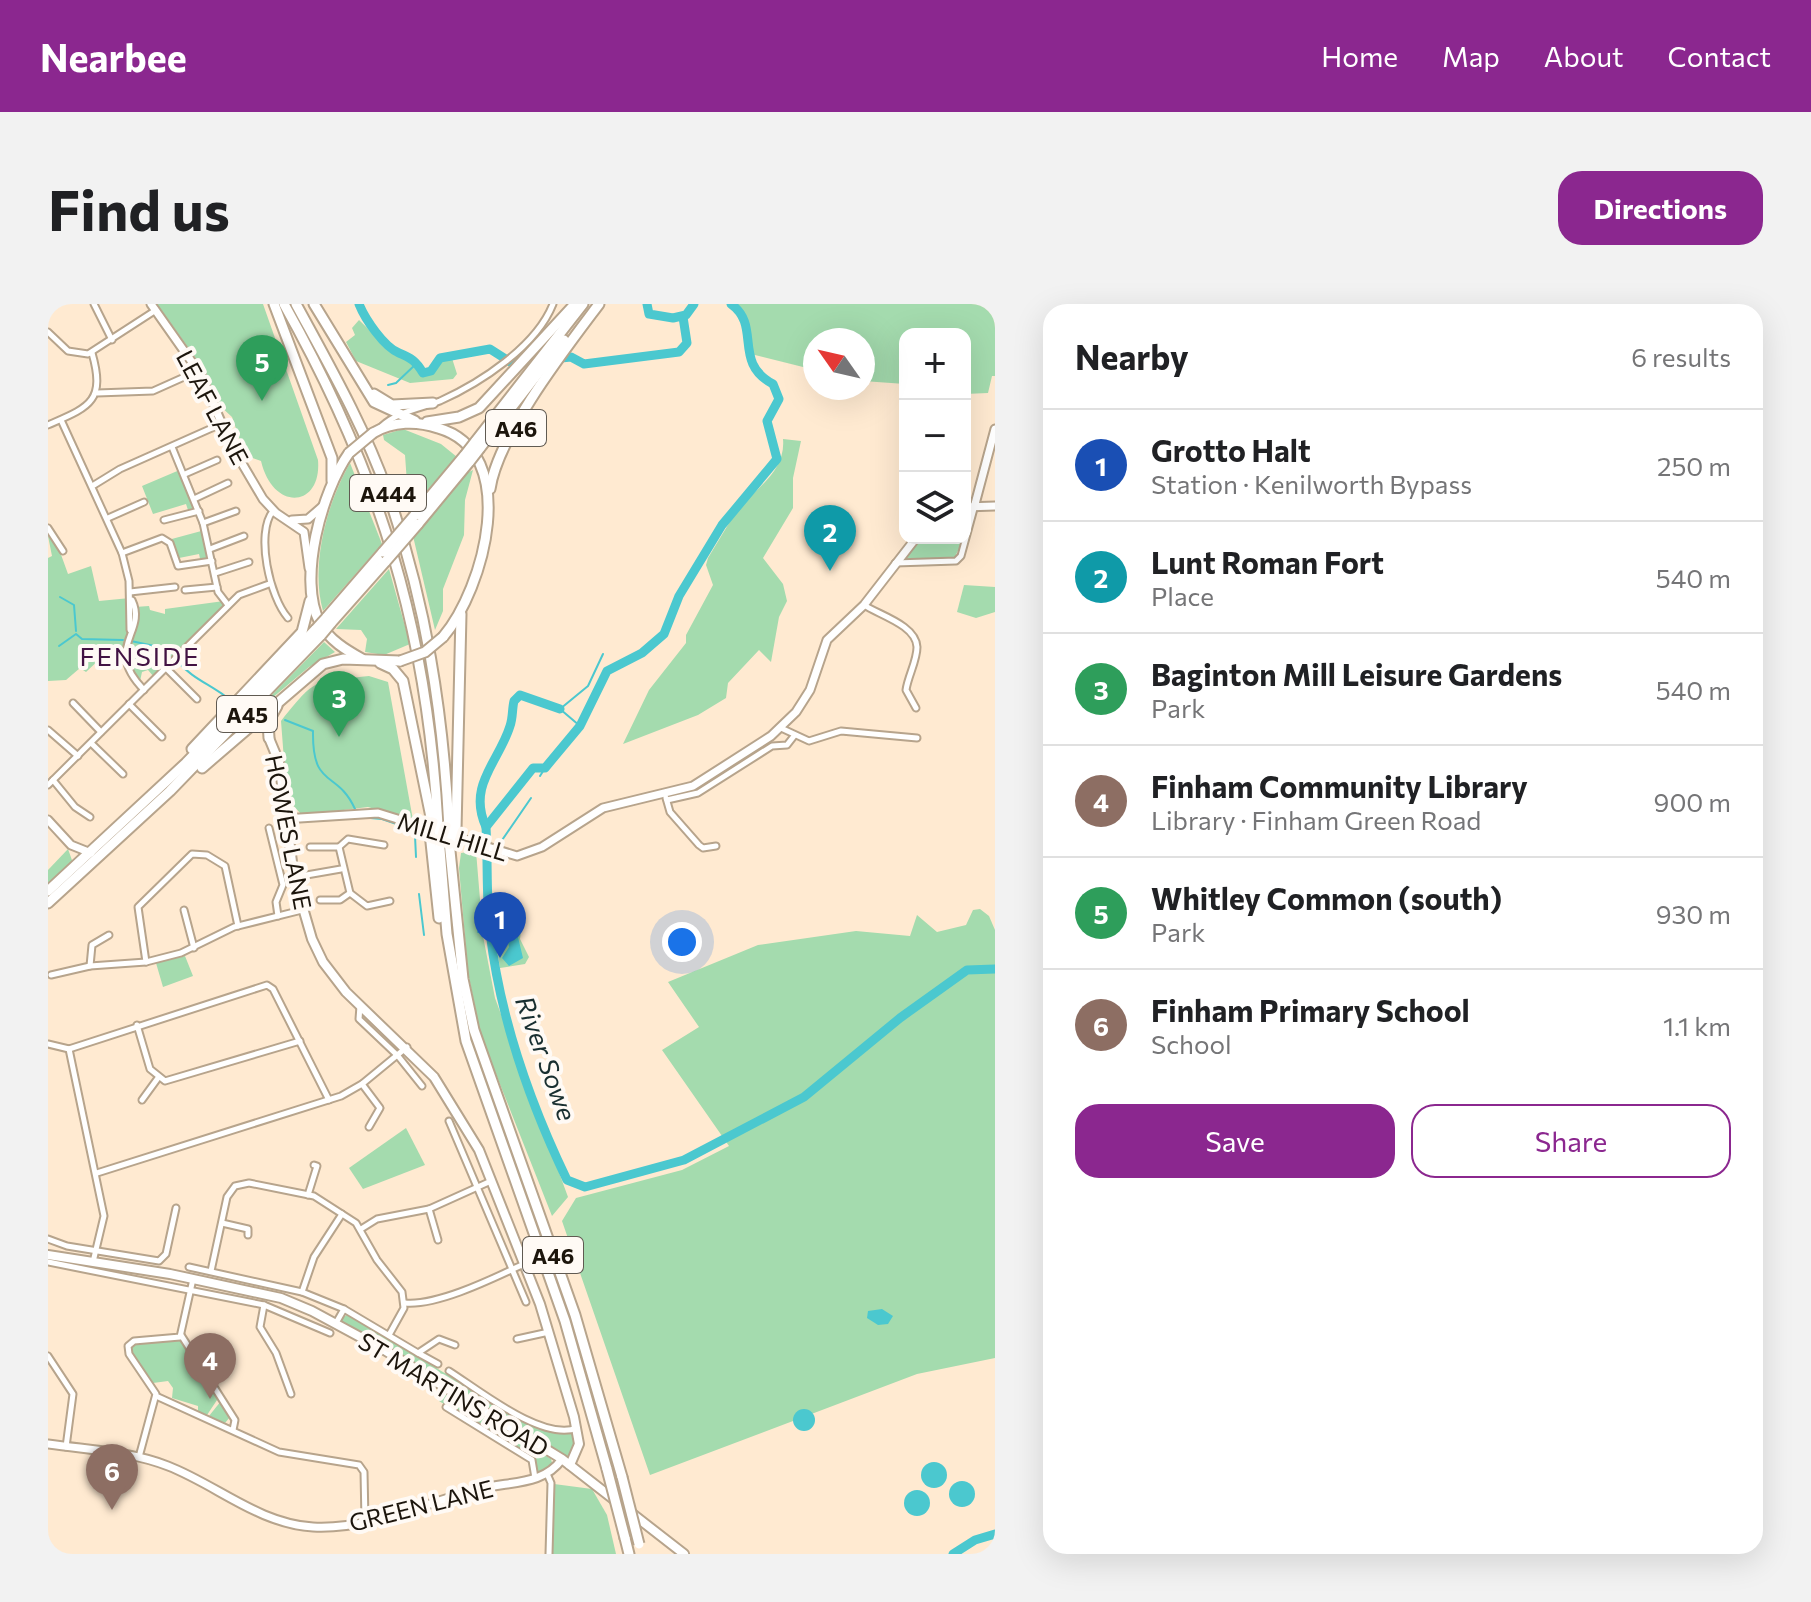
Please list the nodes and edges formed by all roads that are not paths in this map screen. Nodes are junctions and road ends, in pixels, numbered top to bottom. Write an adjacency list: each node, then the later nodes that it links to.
1 (94, 304): 12 (street)
2 (274, 304): 32 (highway)
3 (284, 304): 96 (highway, A444)
4 (296, 304): 96 (highway, A444)
5 (314, 304): 16 (highway)
6 (553, 304): 18 (street)
7 (575, 304): 21 (highway, A46)
8 (583, 304): 26 (highway, A45)
9 (596, 304): 14 (highway, A46)
10 (154, 307): 12 (street); 22 (street, LEAF LANE)
11 (48, 332): 13 (street)
12 (112, 340): 13 (street)
13 (92, 353): 17 (street)
14 (550, 364): 26 (highway, A45); 33 (highway, A46)
15 (182, 378): 17 (street)
16 (367, 391): 18 (highway); 19 (highway)
17 (97, 393): 20 (street)
18 (433, 403): 19 (street)
19 (401, 415): 21 (highway); 25 (street)
20 (61, 420): 23 (street); 31 (street)
21 (419, 422): 25 (highway); 33 (highway)
22 (221, 424): 27 (street); 41 (street, LEAF LANE)
23 (48, 425)
24 (995, 429): 36 (street)
25 (376, 430): 32 (highway, bridge)
26 (478, 445): 67 (highway, A45, bridge)
27 (172, 447): 29 (street); 31 (street)
28 (217, 460): 29 (street)
29 (185, 475): 34 (street)
30 (228, 483): 34 (street)
31 (94, 485): 42 (street)
32 (329, 496): 44 (street); 56 (highway)
33 (489, 496): 65 (highway)
34 (194, 499): 39 (street)
35 (144, 502): 42 (street)
36 (975, 504): 37 (street); 38 (street); 54 (street)
37 (971, 505)
38 (995, 506)
39 (199, 511): 43 (street); 45 (street)
40 (236, 511): 45 (street)
41 (273, 511): 44 (street); 57 (street)
42 (108, 518): 51 (street)
43 (164, 520)
44 (290, 520): 56 (street)
45 (203, 523): 49 (street)
46 (48, 528): 50 (street)
47 (244, 536): 49 (street)
48 (910, 544): 54 (street, MILL HILL)
49 (210, 549): 52 (street)
50 (63, 551)
51 (122, 553): 52 (street); 61 (street)
52 (212, 561): 55 (street)
53 (249, 562): 55 (street)
54 (893, 563): 64 (street, MILL HILL)
55 (215, 573): 59 (street)
56 (310, 578): 62 (highway)
57 (269, 584): 63 (street); 66 (street)
58 (175, 587): 61 (street)
59 (217, 587): 60 (street); 63 (street)
60 (185, 590)
61 (130, 594): 71 (street)
62 (311, 598): 68 (highway); 88 (highway)
63 (228, 605): 70 (street)
64 (864, 605): 76 (street); 77 (street, MILL HILL)
65 (461, 610): 69 (highway, bridge); 96 (highway, A46)
66 (288, 618)
67 (318, 632): 88 (highway, A45); 90 (highway, A45)
68 (365, 660): 69 (highway); 73 (highway, A45)
69 (377, 661): 96 (highway, A46)
70 (166, 668): 71 (street); 72 (street)
71 (144, 690): 75 (street)
72 (197, 699)
73 (281, 699): 82 (highway, A45); 83 (highway)
74 (73, 703): 79 (street)
75 (129, 704): 79 (street); 81 (street)
76 (916, 708)
77 (781, 728): 80 (street); 91 (street, MILL HILL)
78 (48, 730): 86 (street)
79 (101, 732): 85 (street)
80 (794, 736): 84 (street); 91 (street, MILL HILL)
81 (162, 737)
82 (238, 738): 83 (highway); 90 (highway, A45)
83 (269, 738): 93 (main road, HOWES LANE)
84 (917, 738)
85 (91, 743): 86 (street); 87 (street)
86 (78, 756): 89 (street)
87 (123, 774)
88 (171, 777): 102 (highway, A45)
89 (50, 783): 92 (street)
90 (170, 791): 111 (highway, A45)
91 (666, 797): 93 (street, MILL HILL); 99 (street)
92 (90, 817)
93 (284, 819): 105 (main road, HOWES LANE)
94 (50, 825): 97 (street)
95 (269, 828): 114 (street)
96 (441, 831): 106 (highway, A444); 115 (highway, A444); 132 (highway, A46)
97 (71, 845): 102 (street); 103 (street)
98 (384, 845): 101 (street)
99 (716, 846)
100 (310, 847): 101 (street)
101 (339, 847): 104 (street)
102 (91, 853): 103 (highway, A45)
103 (76, 866): 107 (highway, A45)
104 (341, 869): 105 (street); 108 (street)
105 (294, 877): 113 (main road, HOWES LANE)
106 (442, 881): 132 (highway, A46)
107 (48, 891)
108 (350, 893): 109 (street); 110 (street)
109 (320, 900)
110 (390, 901)
111 (48, 903)
112 (184, 910): 118 (street)
113 (302, 910): 114 (street); 122 (main road, HOWES LANE)
114 (278, 916): 116 (street)
115 (456, 923): 191 (highway, A46, bridge)
116 (238, 926): 118 (street); 119 (street)
117 (109, 935): 120 (street)
118 (194, 948): 119 (street)
119 (146, 962): 120 (street)
120 (90, 966): 121 (street)
121 (51, 975)
122 (360, 1006): 126 (main road, HOWES LANE); 128 (street, HOWES LANE)
123 (137, 1025): 124 (street); 127 (street); 129 (street)
124 (300, 1041): 129 (street); 134 (street)
125 (48, 1044): 127 (street)
126 (407, 1047): 128 (street); 139 (main road, HOWES LANE)
127 (69, 1049): 138 (street)
128 (398, 1056): 130 (street); 131 (street)
129 (158, 1078): 133 (street)
130 (362, 1084): 134 (street); 136 (street)
131 (422, 1086)
132 (481, 1088): 193 (highway, A46, bridge)
133 (142, 1100)
134 (329, 1100): 138 (street)
135 (449, 1121): 140 (street)
136 (369, 1127)
137 (314, 1165): 141 (street)
138 (97, 1173): 150 (street)
139 (491, 1181): 140 (street); 154 (main road, HOWES LANE)
140 (479, 1187): 142 (street); 156 (street)
141 (308, 1195): 144 (street); 145 (street)
142 (429, 1209): 146 (street); 149 (street)
143 (166, 1212): 150 (street)
144 (342, 1214): 146 (street); 160 (street)
145 (222, 1223): 147 (street); 157 (street)
146 (361, 1229): 162 (street)
147 (248, 1235)
148 (48, 1239): 150 (street)
149 (439, 1242)
150 (96, 1251): 153 (street)
151 (48, 1255): 153 (main road, ST MARTINS ROAD)
152 (48, 1262): 159 (street, ST MARTINS ROAD)
153 (93, 1263): 158 (main road, ST MARTINS ROAD)
154 (525, 1264): 156 (street); 166 (main road, HOWES LANE)
155 (189, 1267): 157 (street, ST MARTINS ROAD)
156 (513, 1269): 161 (street); 162 (street)
157 (211, 1271): 160 (street, ST MARTINS ROAD)
158 (193, 1279): 159 (street); 165 (main road, ST MARTINS ROAD)
159 (191, 1290): 163 (street, ST MARTINS ROAD); 168 (street)
160 (302, 1292): 164 (street, ST MARTINS ROAD)
161 (526, 1302)
162 (405, 1303): 169 (street)
163 (264, 1305): 167 (street, ST MARTINS ROAD); 179 (street)
164 (344, 1309): 165 (street, ST MARTINS ROAD); 169 (street, ST MARTINS ROAD)
165 (336, 1323): 186 (main road, ST MARTINS ROAD)
166 (549, 1332): 170 (street); 181 (main road, HOWES LANE)
167 (330, 1333)
168 (181, 1335): 178 (street); 182 (street)
169 (389, 1335): 172 (street, ST MARTINS ROAD)
170 (517, 1339)
171 (455, 1345): 172 (street, ST MARTINS ROAD)
172 (418, 1353): 174 (street, ST MARTINS ROAD)
173 (48, 1356): 175 (street)
174 (438, 1364)
175 (56, 1366): 176 (street); 184 (street)
176 (48, 1370)
177 (449, 1371): 181 (street, ST MARTINS ROAD)
178 (156, 1396): 182 (street); 185 (street)
179 (292, 1396)
180 (446, 1407): 189 (street)
181 (577, 1428): 187 (main road, HOWES LANE)
182 (233, 1430): 190 (street)
183 (48, 1444): 184 (street, GREEN LANE)
184 (66, 1447): 185 (street, GREEN LANE)
185 (139, 1457): 190 (street, GREEN LANE)
186 (562, 1459): 187 (main road, ST MARTINS ROAD); 188 (street)
187 (570, 1465): 194 (main road, ST MARTINS ROAD)
188 (548, 1476): 189 (street, GREEN LANE); 192 (street)
189 (535, 1479): 190 (street, GREEN LANE)
190 (365, 1521)
191 (640, 1549)
192 (549, 1554)
193 (629, 1554)
194 (684, 1554)

